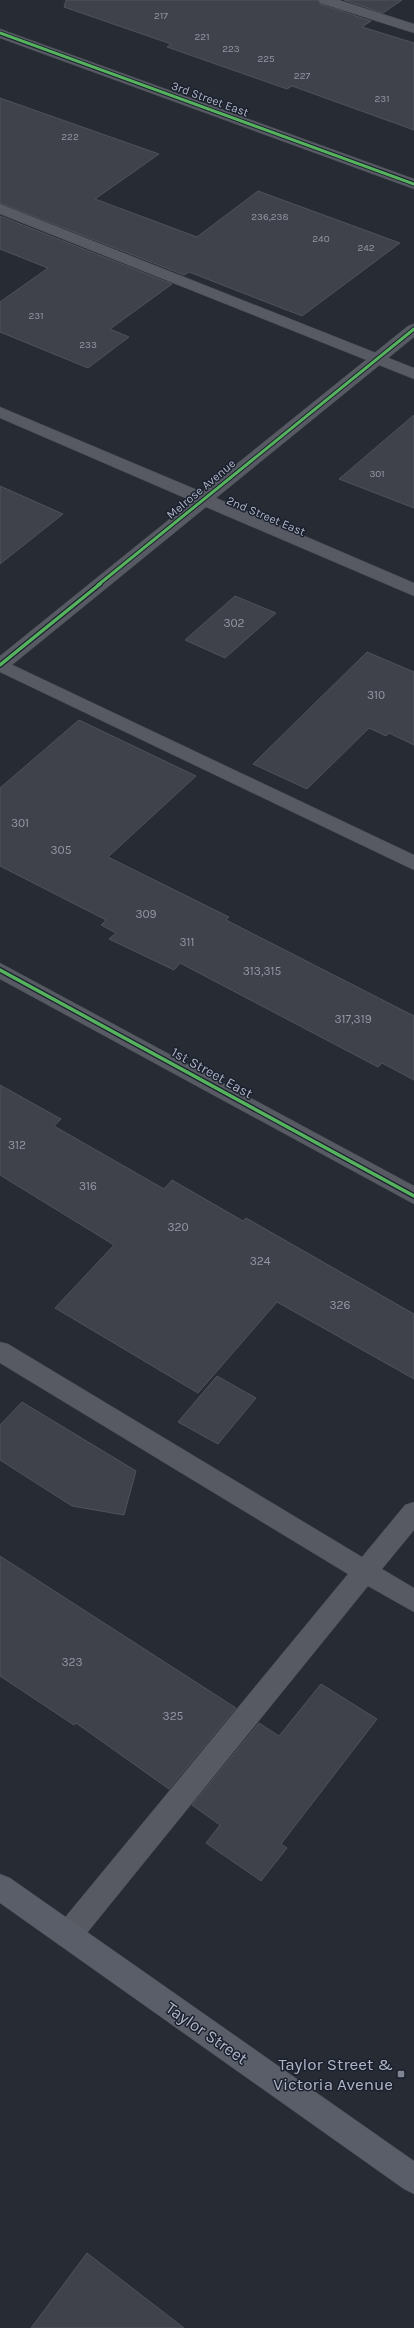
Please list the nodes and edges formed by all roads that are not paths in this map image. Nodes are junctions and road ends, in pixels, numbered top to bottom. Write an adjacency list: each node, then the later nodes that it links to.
1 (325, 0): 2 (street)
2 (414, 29)
3 (0, 33): 4 (street, 3rd Street East)
4 (414, 184)
5 (0, 209): 7 (street)
6 (414, 329): 7 (street, Melrose Avenue)
7 (378, 360): 8 (street); 10 (street, Melrose Avenue)
8 (414, 374)
9 (0, 412): 10 (street, 2nd Street East)
10 (203, 500): 11 (street, 2nd Street East); 12 (street, Melrose Avenue)
11 (414, 590)
12 (0, 665): 13 (street)
13 (414, 863)
14 (0, 970): 15 (street, 1st Street East)
15 (414, 1196)
16 (0, 1351): 18 (street)
17 (414, 1512): 18 (street)
18 (366, 1571): 19 (street); 21 (street)
19 (414, 1601)
20 (0, 1887): 21 (main road, Taylor Street)
21 (68, 1935): 22 (main road, Taylor Street)
22 (414, 2179)

